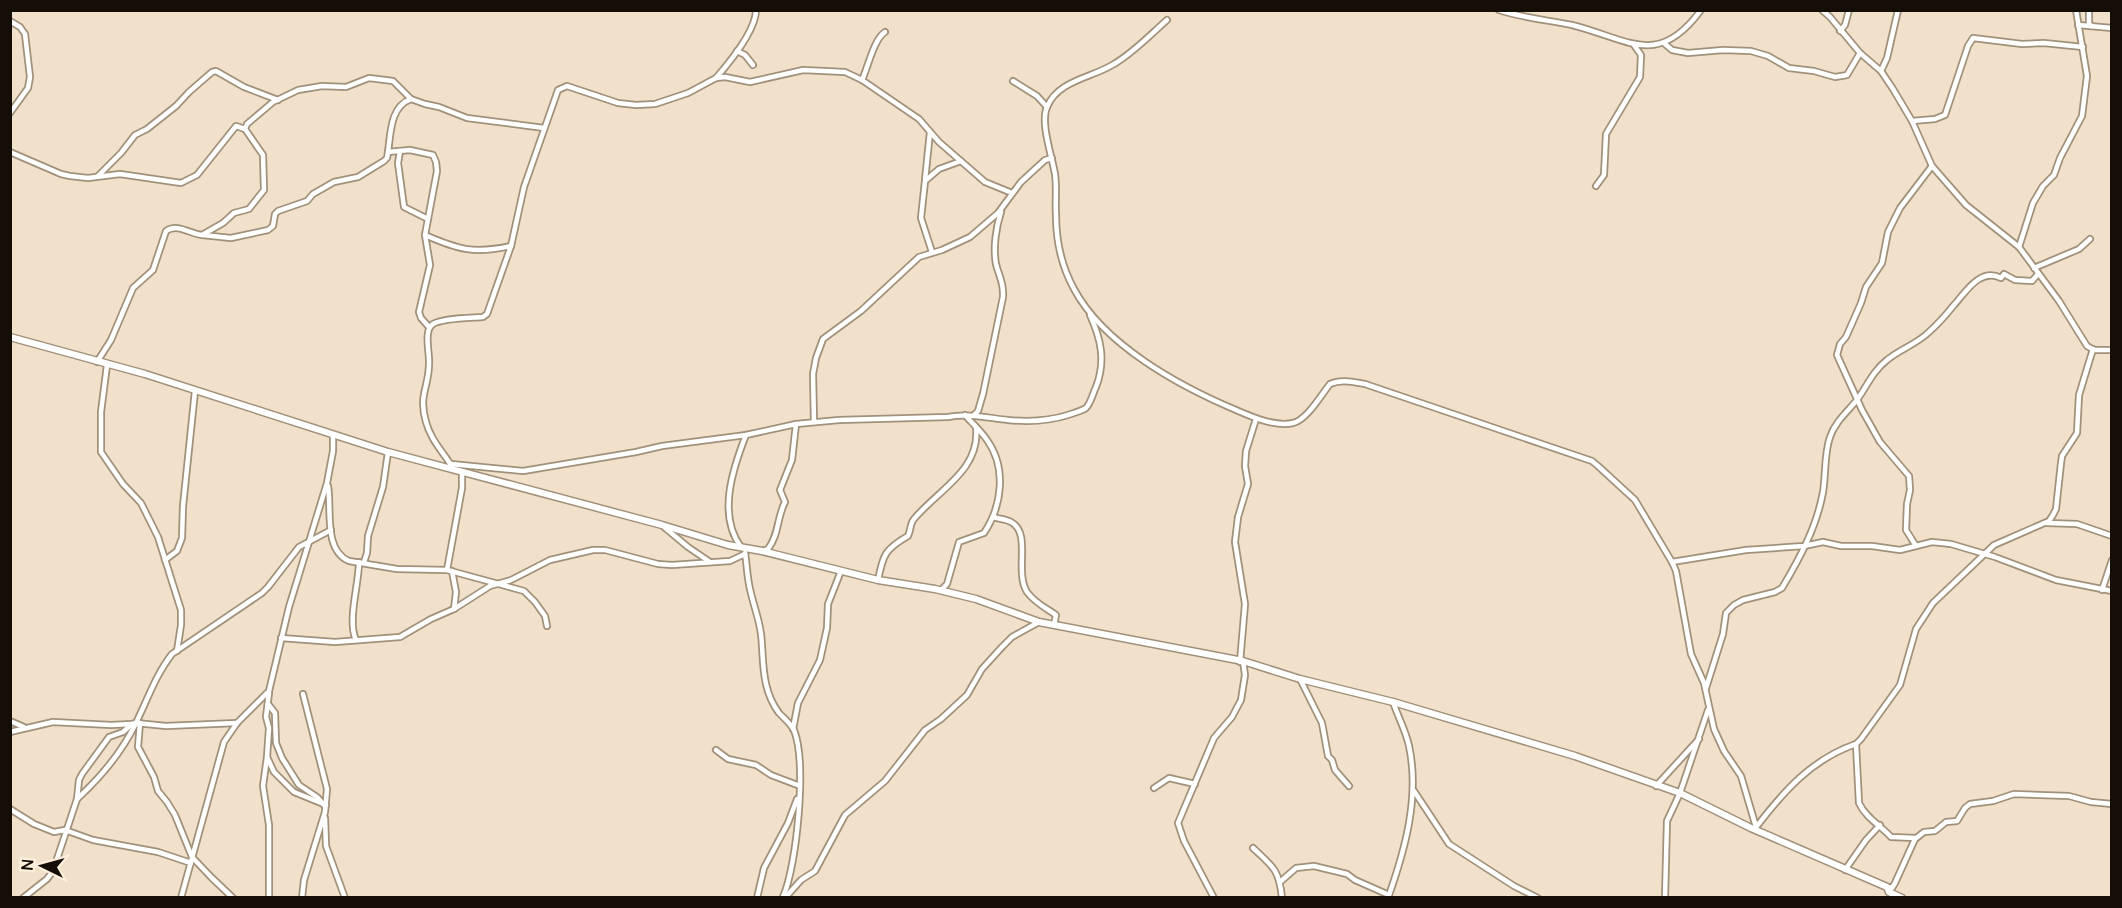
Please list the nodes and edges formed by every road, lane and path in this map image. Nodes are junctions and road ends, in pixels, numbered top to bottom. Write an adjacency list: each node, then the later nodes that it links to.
1 (756, 10): 19 (street)
2 (1499, 10): 17 (street)
3 (1701, 10): 16 (street)
4 (1822, 10): 14 (street)
5 (1849, 10): 14 (street)
6 (1898, 10): 22 (street)
7 (2076, 10): 11 (street)
8 (2089, 11): 12 (street)
9 (1167, 20): 28 (street)
10 (10, 21): 29 (street)
11 (2078, 25): 12 (street); 18 (street)
12 (2092, 26): 13 (street)
13 (2112, 28)
14 (1840, 31): 20 (street)
15 (885, 32): 24 (street)
16 (1664, 43): 17 (street); 20 (street)
17 (1634, 44): 42 (street)
18 (2083, 47): 30 (street); 50 (street)
19 (737, 51): 21 (street); 23 (street)
20 (1860, 53): 22 (street)
21 (753, 65)
22 (1881, 71): 30 (street)
23 (716, 78): 24 (street); 31 (street)
24 (862, 80): 33 (street)
25 (1013, 81): 28 (street)
26 (411, 99): 27 (street); 31 (street); 36 (street)
27 (278, 100): 32 (street); 40 (street)
28 (1047, 107): 37 (street)
29 (10, 113)
30 (1912, 121): 39 (street)
31 (544, 128): 49 (street)
32 (245, 129): 40 (street); 46 (street)
33 (930, 132): 38 (street); 41 (street)
34 (400, 151): 36 (street); 45 (street); 45 (street)
35 (10, 152): 40 (street)
36 (388, 152): 46 (street)
37 (1052, 158): 43 (street); 54 (street)
38 (961, 161): 41 (street); 43 (street)
39 (1932, 166): 50 (street); 62 (street)
40 (98, 176)
41 (925, 181): 51 (street)
42 (1596, 186)
43 (1012, 193): 44 (street)
44 (1002, 206): 51 (street); 64 (street)
45 (428, 219): 47 (street)
46 (202, 235): 59 (street)
47 (425, 235): 49 (street); 55 (street)
48 (2090, 239): 52 (street)
49 (511, 246): 55 (street)
50 (2019, 247): 52 (street)
51 (932, 252): 66 (street)
52 (2034, 268): 53 (street)
53 (2038, 274): 57 (street); 62 (street)
54 (1088, 312): 64 (street); 65 (street)
55 (429, 327): 72 (street)
56 (10, 338): 59 (street)
57 (2093, 349): 58 (street); 76 (street)
58 (2112, 351)
59 (97, 362): 60 (street)
60 (107, 364): 61 (street); 86 (street)
61 (195, 391): 70 (street); 86 (street)
62 (1858, 398): 81 (street); 82 (street)
63 (965, 415): 64 (street); 66 (street); 68 (street)
64 (974, 415)
65 (1256, 419): 90 (street); 105 (street)
66 (814, 422): 67 (street)
67 (796, 424): 69 (street); 84 (street)
68 (976, 427): 75 (street); 93 (street)
69 (746, 435): 72 (street); 83 (street)
70 (333, 436): 71 (street); 74 (street)
71 (388, 452): 72 (street); 88 (street)
72 (452, 467): 73 (street)
73 (462, 473): 77 (street); 91 (street)
74 (327, 483): 78 (street); 80 (street)
75 (993, 518): 95 (street); 100 (street)
76 (2043, 523): 79 (street); 85 (street)
77 (662, 525): 83 (street); 89 (street)
78 (331, 530): 80 (street); 88 (street)
79 (2112, 536)
80 (308, 544): 102 (street); 104 (street)
81 (1804, 546): 82 (street); 90 (street); 107 (street)
82 (1916, 546): 85 (street)
83 (743, 550): 84 (street); 89 (street); 117 (street)
84 (762, 551): 92 (street)
85 (1986, 554): 96 (street); 120 (street)
86 (165, 560): 104 (street)
87 (2112, 560): 96 (street)
88 (362, 562): 91 (street); 103 (street)
89 (710, 562): 94 (street)
90 (1672, 562): 107 (street)
91 (450, 570): 94 (street); 98 (street)
92 (841, 571): 93 (street); 117 (street)
93 (878, 580): 95 (street)
94 (496, 584): 98 (street); 101 (street)
95 (935, 589): 99 (street)
96 (2102, 590): 97 (street)
97 (2112, 591)
98 (454, 609): 103 (street)
99 (1038, 622): 100 (street); 154 (street)
100 (1054, 625): 105 (street)
101 (547, 626)
102 (281, 638): 103 (street); 108 (street)
103 (356, 640)
104 (177, 651): 114 (street)
105 (1242, 662): 106 (street); 123 (street)
106 (1300, 679): 110 (street); 125 (street)
107 (1706, 688): 112 (street)
108 (269, 692): 111 (street); 115 (street)
109 (303, 693): 133 (street)
110 (1393, 702): 126 (street); 128 (street)
111 (268, 704): 122 (street); 133 (street)
112 (1709, 707): 119 (street); 137 (street)
113 (10, 721): 116 (street)
114 (136, 723): 115 (street); 116 (street); 131 (street); 131 (street); 141 (street)
115 (237, 723): 141 (street)
116 (27, 728): 118 (street)
117 (793, 729): 124 (street)
118 (10, 732)
119 (1700, 738): 126 (street); 129 (street)
120 (1856, 744): 136 (street); 137 (street)
121 (716, 750): 124 (street)
122 (267, 757): 133 (street); 150 (street)
123 (1195, 783): 127 (street); 155 (street)
124 (800, 786): 130 (street)
125 (1350, 786)
126 (1656, 786): 129 (street)
127 (1154, 788)
128 (1413, 790): 146 (street); 157 (street)
129 (1680, 793): 137 (street); 158 (street)
130 (799, 794): 153 (street); 154 (street)
131 (77, 799): 138 (street)
132 (2112, 804): 139 (street)
133 (325, 805): 135 (street)
134 (10, 809): 138 (street)
135 (325, 812): 151 (street); 152 (street)
136 (1880, 825): 139 (street); 143 (street)
137 (1754, 827): 143 (street)
138 (65, 830): 142 (street); 147 (street)
139 (1917, 838): 145 (street)
140 (1253, 848): 144 (street)
141 (192, 856): 142 (street); 149 (street)
142 (191, 863): 148 (street)
143 (1845, 870): 145 (street)
144 (1280, 882): 146 (street); 156 (street)
145 (1887, 886): 159 (street)
146 (1388, 896)
147 (23, 897)
148 (181, 897)
149 (233, 897)
150 (269, 897)
151 (302, 897)
152 (345, 897)
153 (757, 897)
154 (784, 897)
155 (1215, 897)
156 (1282, 897)
157 (1538, 897)
158 (1665, 897)
159 (1902, 897)

